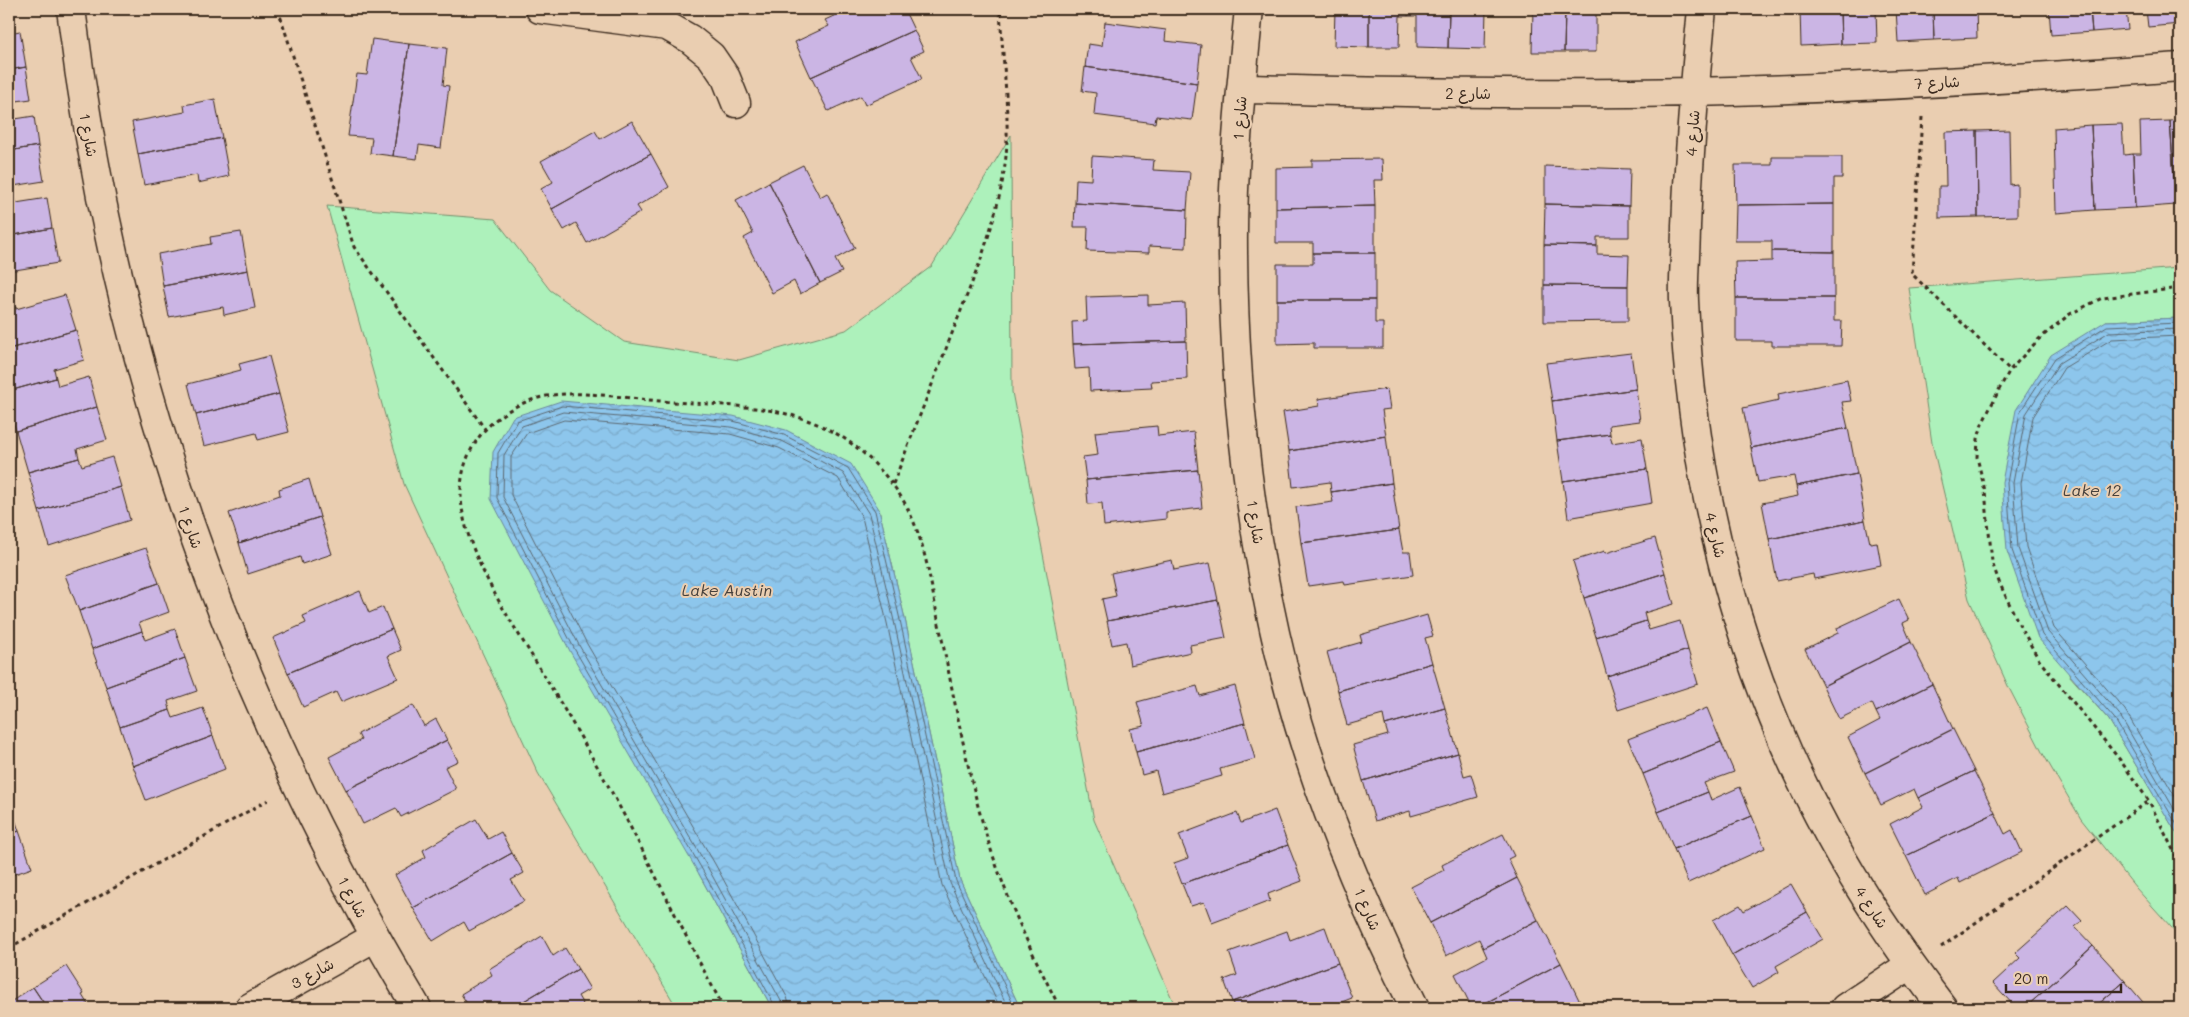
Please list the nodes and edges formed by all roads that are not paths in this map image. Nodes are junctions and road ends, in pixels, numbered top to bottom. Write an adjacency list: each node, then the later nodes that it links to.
1 (71, 9): 9 (street, شارع 1)
2 (540, 9): 8 (street)
3 (1249, 9): 6 (street, شارع 1)
4 (1702, 9): 7 (street, شارع 4)
5 (2180, 67): 7 (street, شارع 7)
6 (1241, 89): 7 (street, شارع 2); 13 (street, شارع 1)
7 (1694, 92): 10 (street, شارع 4)
8 (736, 103)
9 (374, 937): 11 (street, شارع 3); 12 (street, شارع 1)
10 (1910, 965): 14 (street); 15 (street, شارع 4)
11 (249, 1008)
12 (417, 1008)
13 (1415, 1008)
14 (1844, 1008)
15 (1944, 1008)

